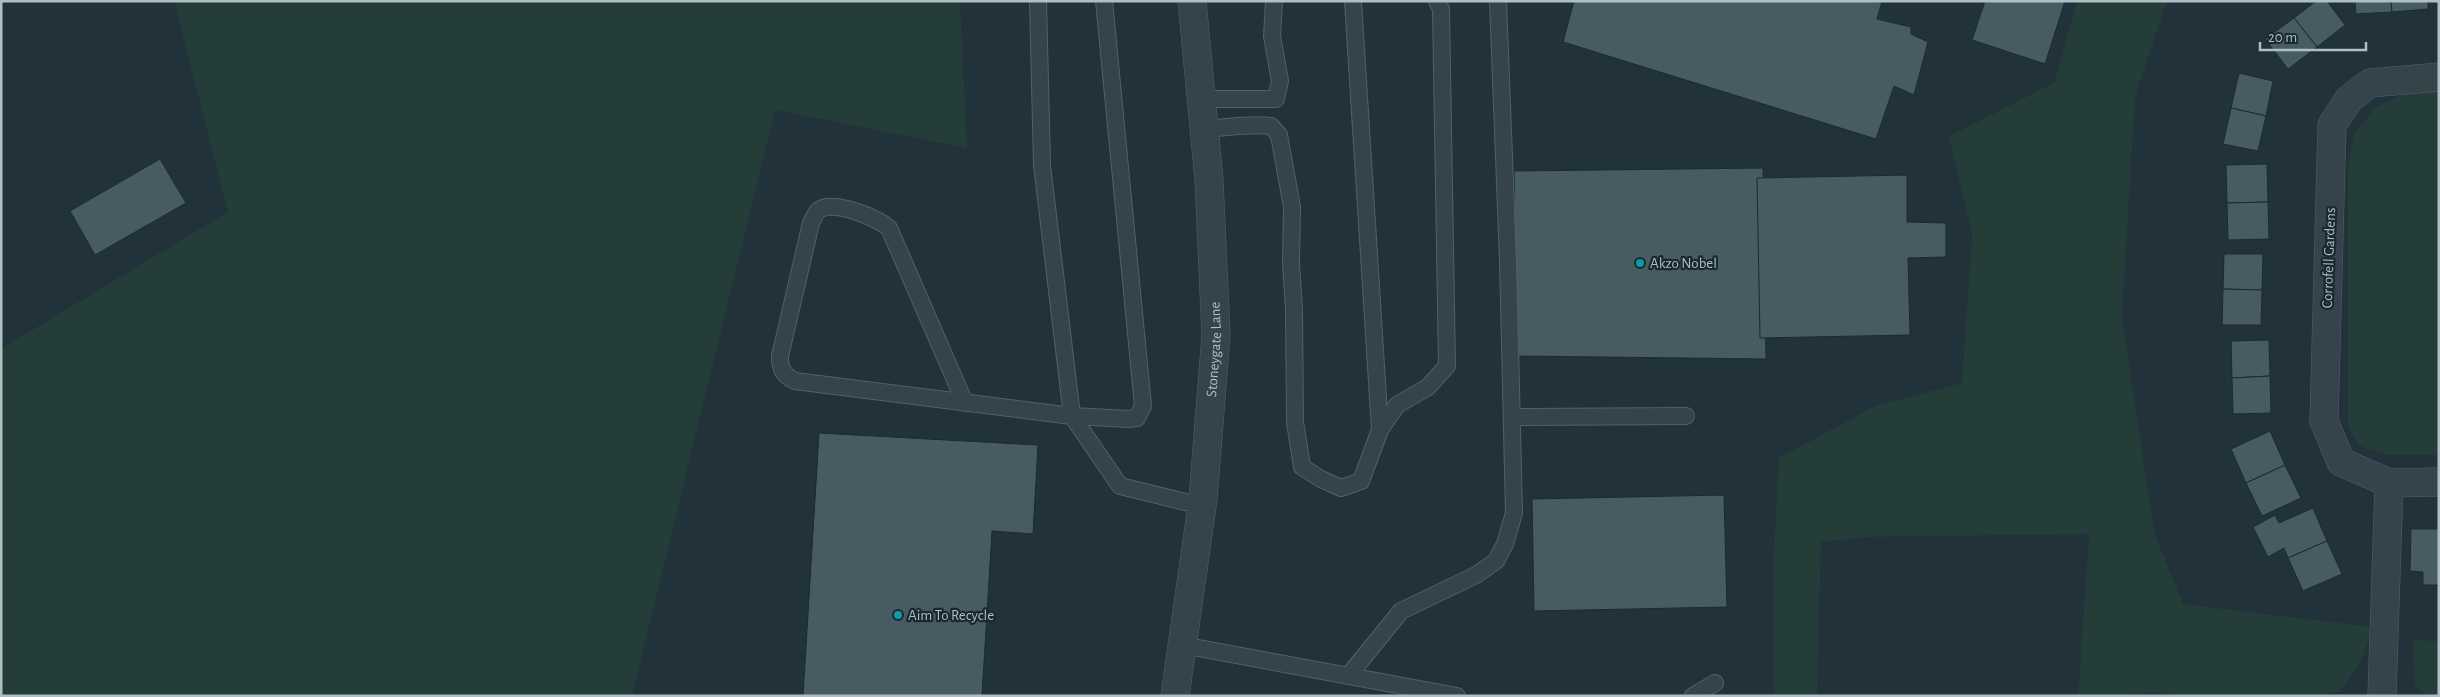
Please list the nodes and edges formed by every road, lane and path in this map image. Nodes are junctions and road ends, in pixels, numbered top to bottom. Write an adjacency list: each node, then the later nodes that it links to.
1 (1038, 1): 12 (lane)
2 (1104, 1): 12 (lane)
3 (1192, 1): 9 (street, Stoneygate Lane)
4 (1274, 1): 9 (lane)
5 (1353, 1): 15 (lane)
6 (1438, 1): 15 (lane)
7 (1498, 1): 14 (lane)
8 (2439, 77): 17 (street, Corrofell Gardens)
9 (1201, 99): 10 (street, Stoneygate Lane)
10 (1204, 128): 15 (lane); 18 (street, Stoneygate Lane)
11 (965, 403): 11 (lane); 12 (lane)
12 (1072, 416): 18 (lane)
13 (1686, 416): 14 (lane)
14 (1512, 417): 20 (lane)
15 (1380, 430)
16 (2439, 482): 17 (street, Corrofell Gardens)
17 (2389, 483): 26 (street)
18 (1202, 506): 19 (street, Stoneygate Lane)
19 (1182, 644): 20 (lane); 23 (street, Stoneygate Lane)
20 (1349, 675): 22 (lane)
21 (1715, 683): 25 (lane)
22 (1383, 689): 24 (lane)
23 (1175, 696)
24 (1457, 696)
25 (1693, 696)
26 (2382, 696)

